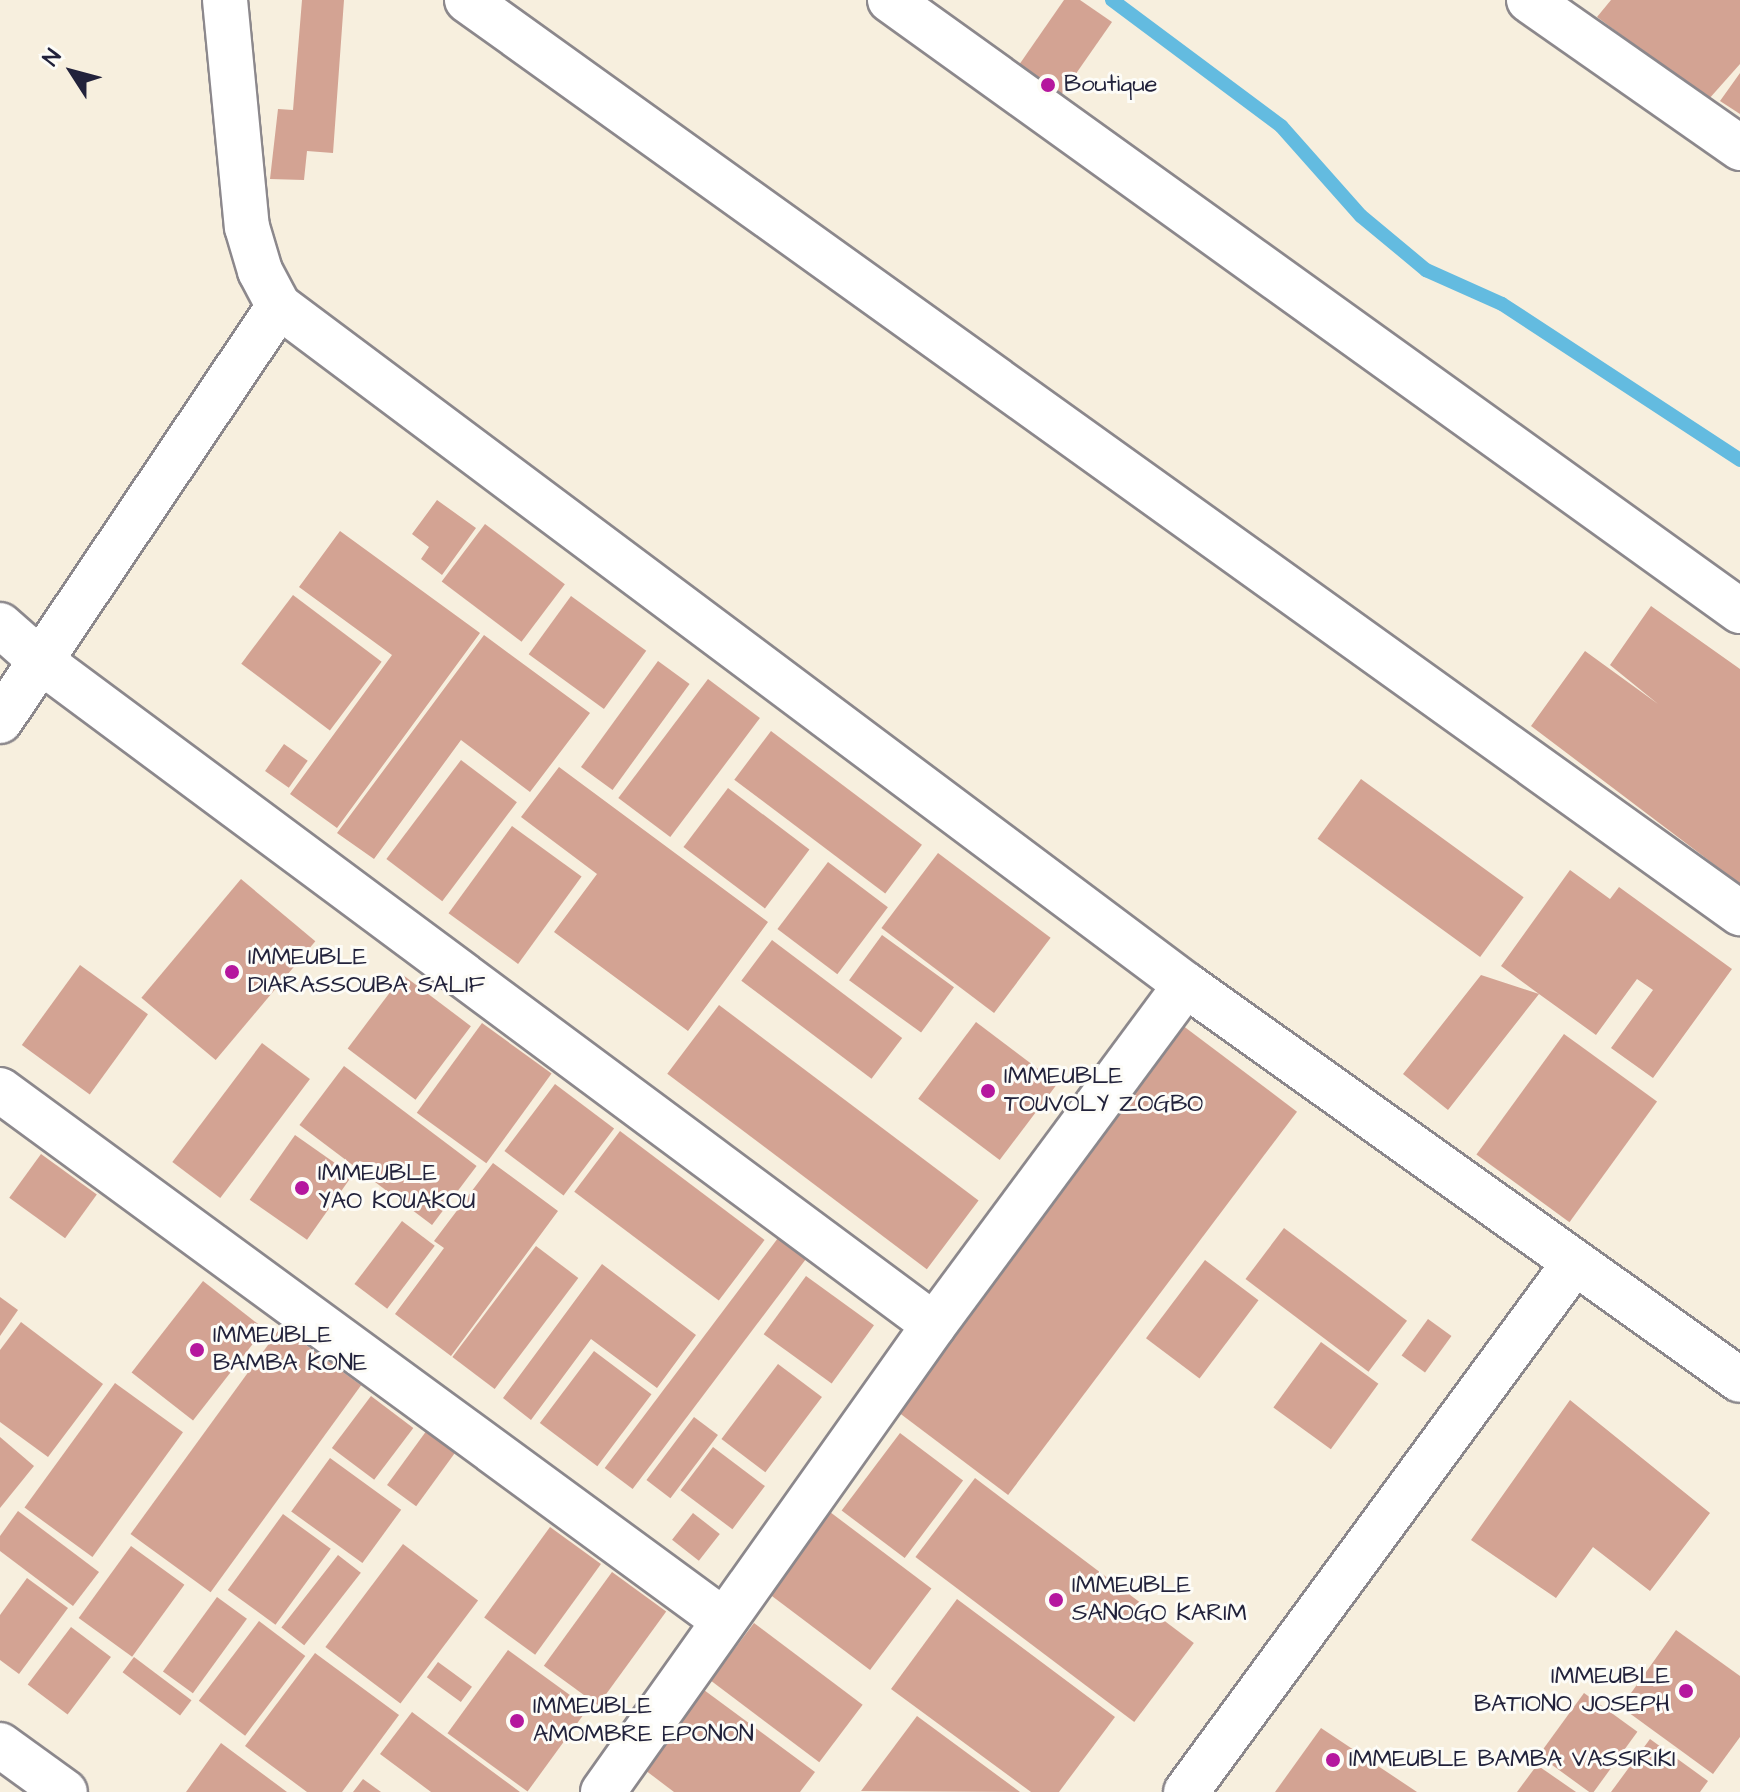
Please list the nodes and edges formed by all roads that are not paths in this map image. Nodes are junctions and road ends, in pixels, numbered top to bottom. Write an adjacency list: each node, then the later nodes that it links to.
1 (225, 0): 6 (street)
2 (467, 0): 11 (street)
3 (890, 0): 7 (street)
4 (1557, 8): 5 (street)
5 (1740, 148)
6 (279, 306): 9 (street); 12 (street)
7 (1740, 611)
8 (0, 625): 9 (street)
9 (42, 662): 10 (street); 15 (street)
10 (0, 721)
11 (1740, 913)
12 (1186, 985): 14 (street); 15 (street)
13 (0, 1090): 17 (street)
14 (1575, 1262): 16 (street); 21 (street)
15 (934, 1325): 17 (street)
16 (1740, 1380)
17 (723, 1620): 20 (street)
18 (0, 1745): 19 (street)
19 (65, 1792)
20 (603, 1792)
21 (1186, 1792)

